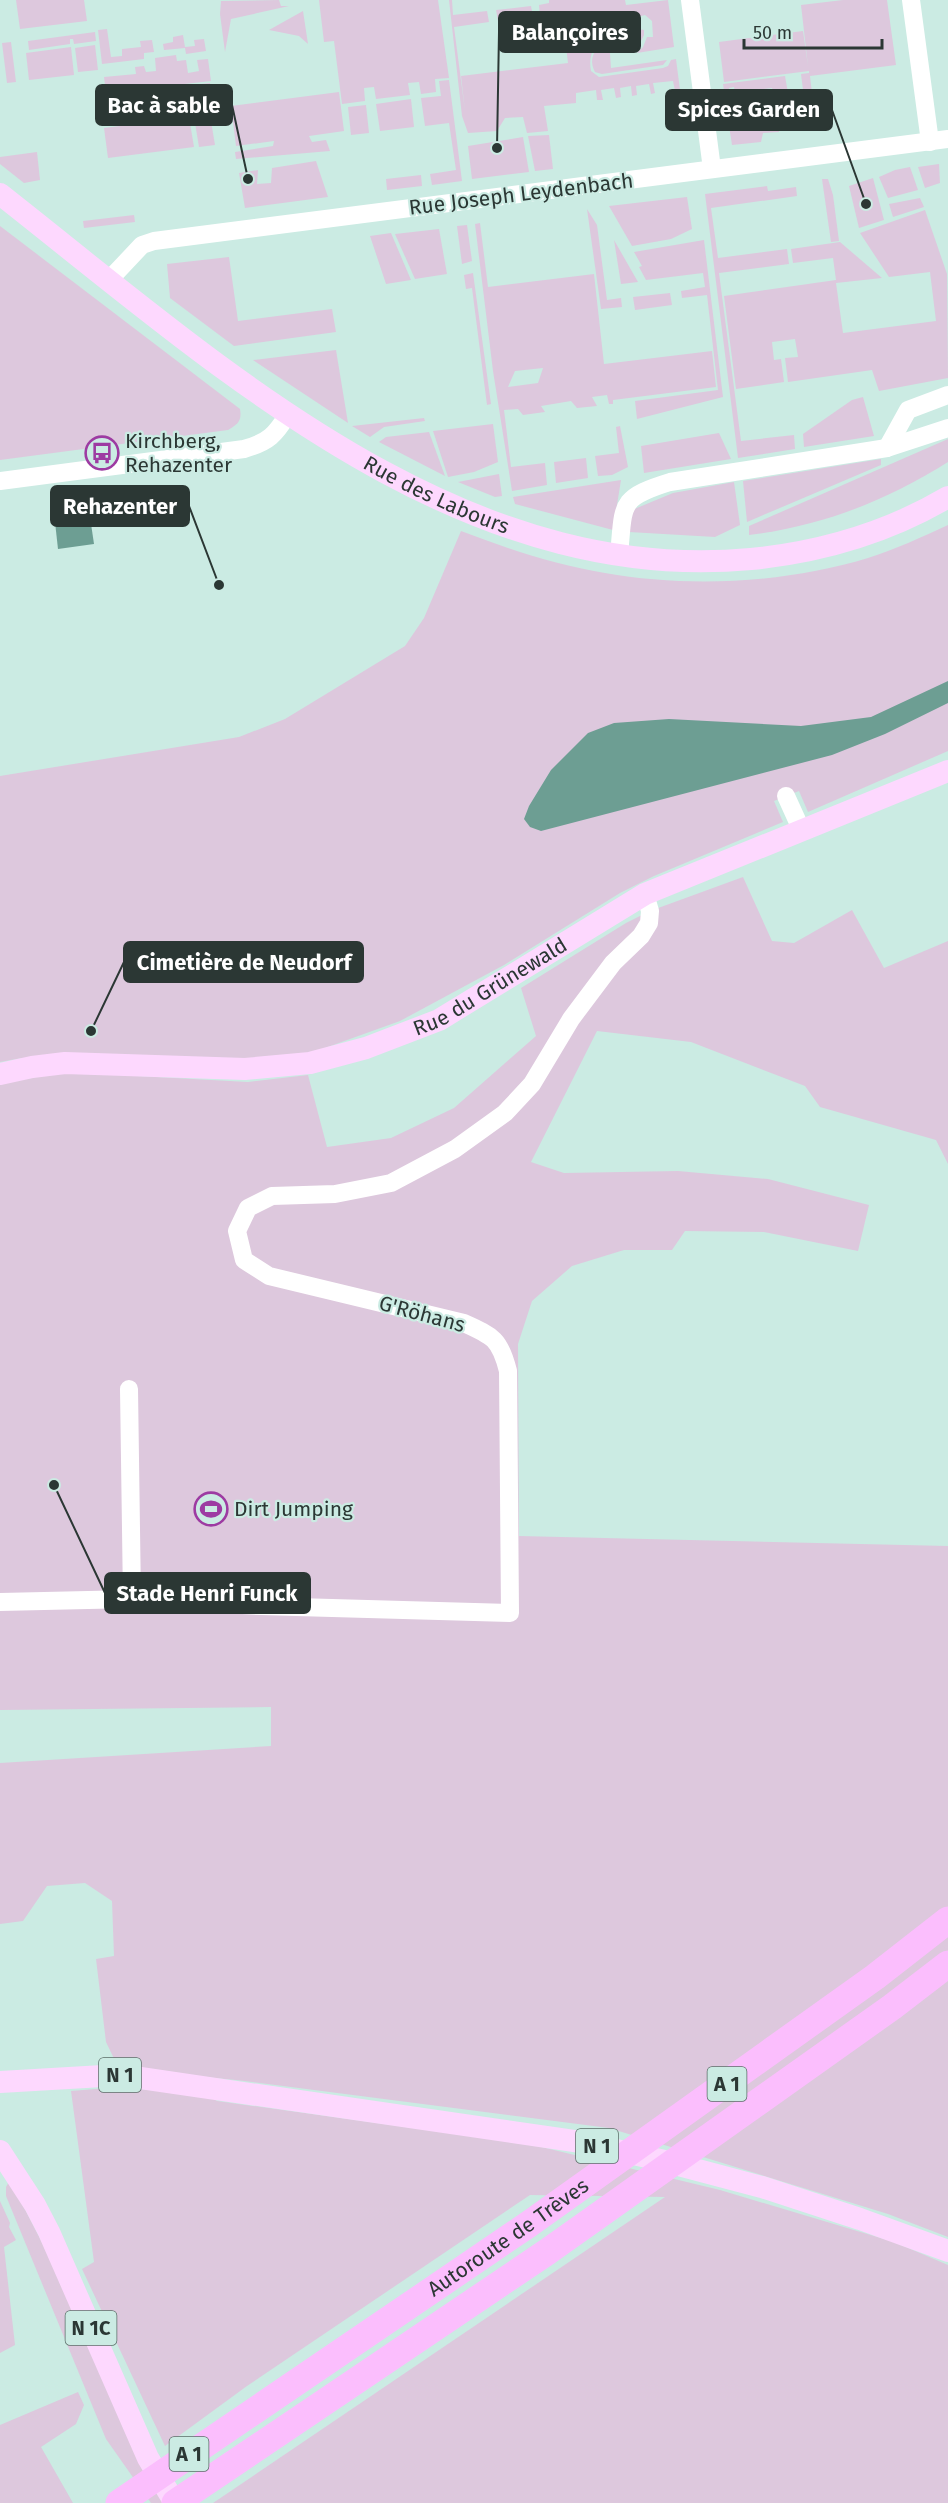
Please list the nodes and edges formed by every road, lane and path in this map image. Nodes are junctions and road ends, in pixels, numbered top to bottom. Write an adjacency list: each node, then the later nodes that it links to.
1 (690, 0): 5 (street)
2 (911, 0): 4 (street)
3 (948, 139): 4 (street, Rue Joseph Leydenbach)
4 (930, 142): 5 (street, Rue Joseph Leydenbach)
5 (712, 170): 7 (street, Rue Joseph Leydenbach)
6 (0, 194): 7 (main road, Rue des Labours)
7 (109, 280): 9 (main road, Rue des Labours)
8 (948, 395): 11 (street)
9 (289, 414): 12 (street); 14 (main road, Rue des Labours)
10 (948, 428): 11 (street)
11 (886, 448): 14 (street)
12 (0, 481)
13 (948, 497): 14 (main road, Rue des Labours)
14 (619, 555)
15 (948, 771): 17 (main road, Rue du Grünewald)
16 (786, 796): 17 (street)
17 (801, 829): 18 (main road, Rue du Grünewald)
18 (645, 894): 19 (main road, Rue du Grünewald); 21 (street, G'Röhans)
19 (0, 1074)
20 (129, 1389): 21 (street)
21 (132, 1599): 22 (street, G'Röhans)
22 (0, 1602)
23 (948, 1920): 28 (highway, Autoroute de Trèves / A 1)
24 (948, 1964): 29 (highway, Autoroute de Trèves / A 1)
25 (2, 2087): 27 (main road, N 1)
26 (1, 2151): 29 (main road, N 1C)
27 (948, 2251)
28 (119, 2503)
29 (175, 2503)

